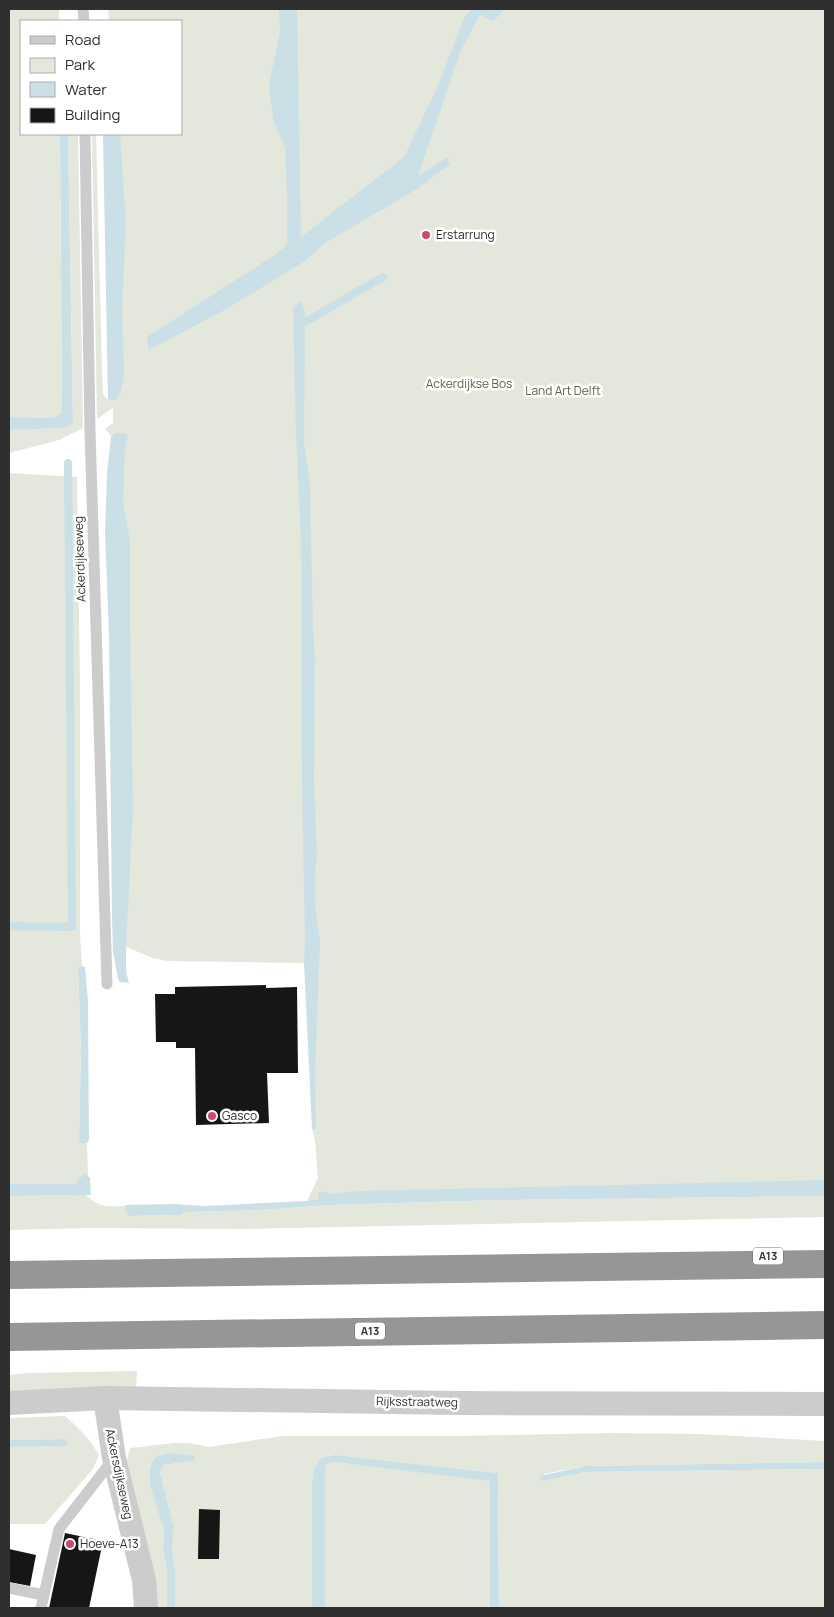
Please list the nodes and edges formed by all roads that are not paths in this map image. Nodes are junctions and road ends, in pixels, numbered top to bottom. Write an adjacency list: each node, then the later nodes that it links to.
1 (85, 135): 2 (lane, Ackerdijkseweg)
2 (106, 984)
3 (825, 1246): 5 (highway, A13)
4 (825, 1264): 5 (highway, A13)
5 (711, 1266): 6 (highway, A13)
6 (9, 1275)
7 (825, 1325): 8 (highway, A13)
8 (9, 1336)
9 (105, 1398): 10 (street, Rijksstraatweg); 11 (street, Rijksstraatweg); 12 (street, Ackersdijkseweg)
10 (9, 1403)
11 (825, 1404)
12 (114, 1458): 14 (lane); 16 (street, Ackersdijkseweg)
13 (9, 1588): 14 (lane)
14 (44, 1595): 15 (lane)
15 (41, 1608)
16 (146, 1608)

